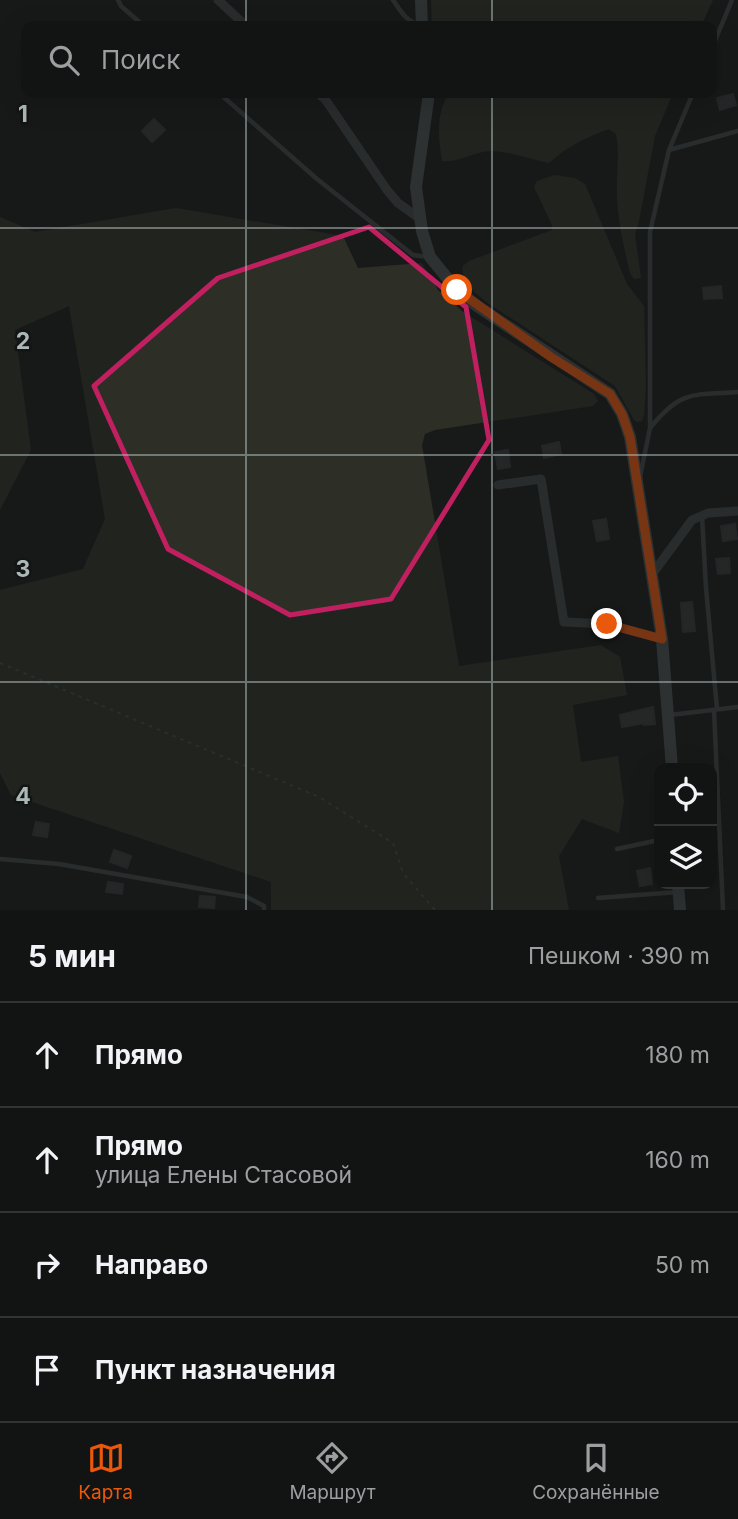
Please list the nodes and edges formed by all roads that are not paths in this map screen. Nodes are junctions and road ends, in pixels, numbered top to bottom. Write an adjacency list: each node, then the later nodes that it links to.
1 (118, 0): 6 (lane)
2 (218, 0): 7 (street)
3 (393, 0): 8 (lane)
4 (421, 0): 9 (main road)
5 (732, 0): 10 (lane)
6 (138, 21)
7 (241, 21)
8 (411, 21)
9 (422, 21)
10 (717, 36)
11 (225, 98): 18 (lane)
12 (322, 98): 17 (street)
13 (428, 98): 17 (main road)
14 (691, 98): 16 (lane)
15 (738, 131): 16 (lane)
16 (669, 150): 20 (lane)
17 (419, 218): 18 (main road)
18 (430, 257): 22 (main road)
19 (738, 392): 20 (lane)
20 (650, 428): 22 (lane)
21 (498, 485): 26 (street)
22 (639, 485): 25 (main road)
23 (738, 511): 24 (street)
24 (702, 515): 25 (street); 28 (lane)
25 (653, 573): 26 (main road)
26 (662, 639): 29 (main road)
27 (738, 706): 28 (lane)
28 (716, 710): 29 (lane); 39 (lane)
29 (669, 715): 30 (main road)
30 (672, 763)
31 (654, 841): 32 (lane)
32 (617, 849)
33 (0, 859): 37 (lane)
34 (671, 889): 36 (lane)
35 (679, 889): 38 (main road)
36 (597, 898)
37 (264, 910)
38 (680, 910)
39 (723, 910)

